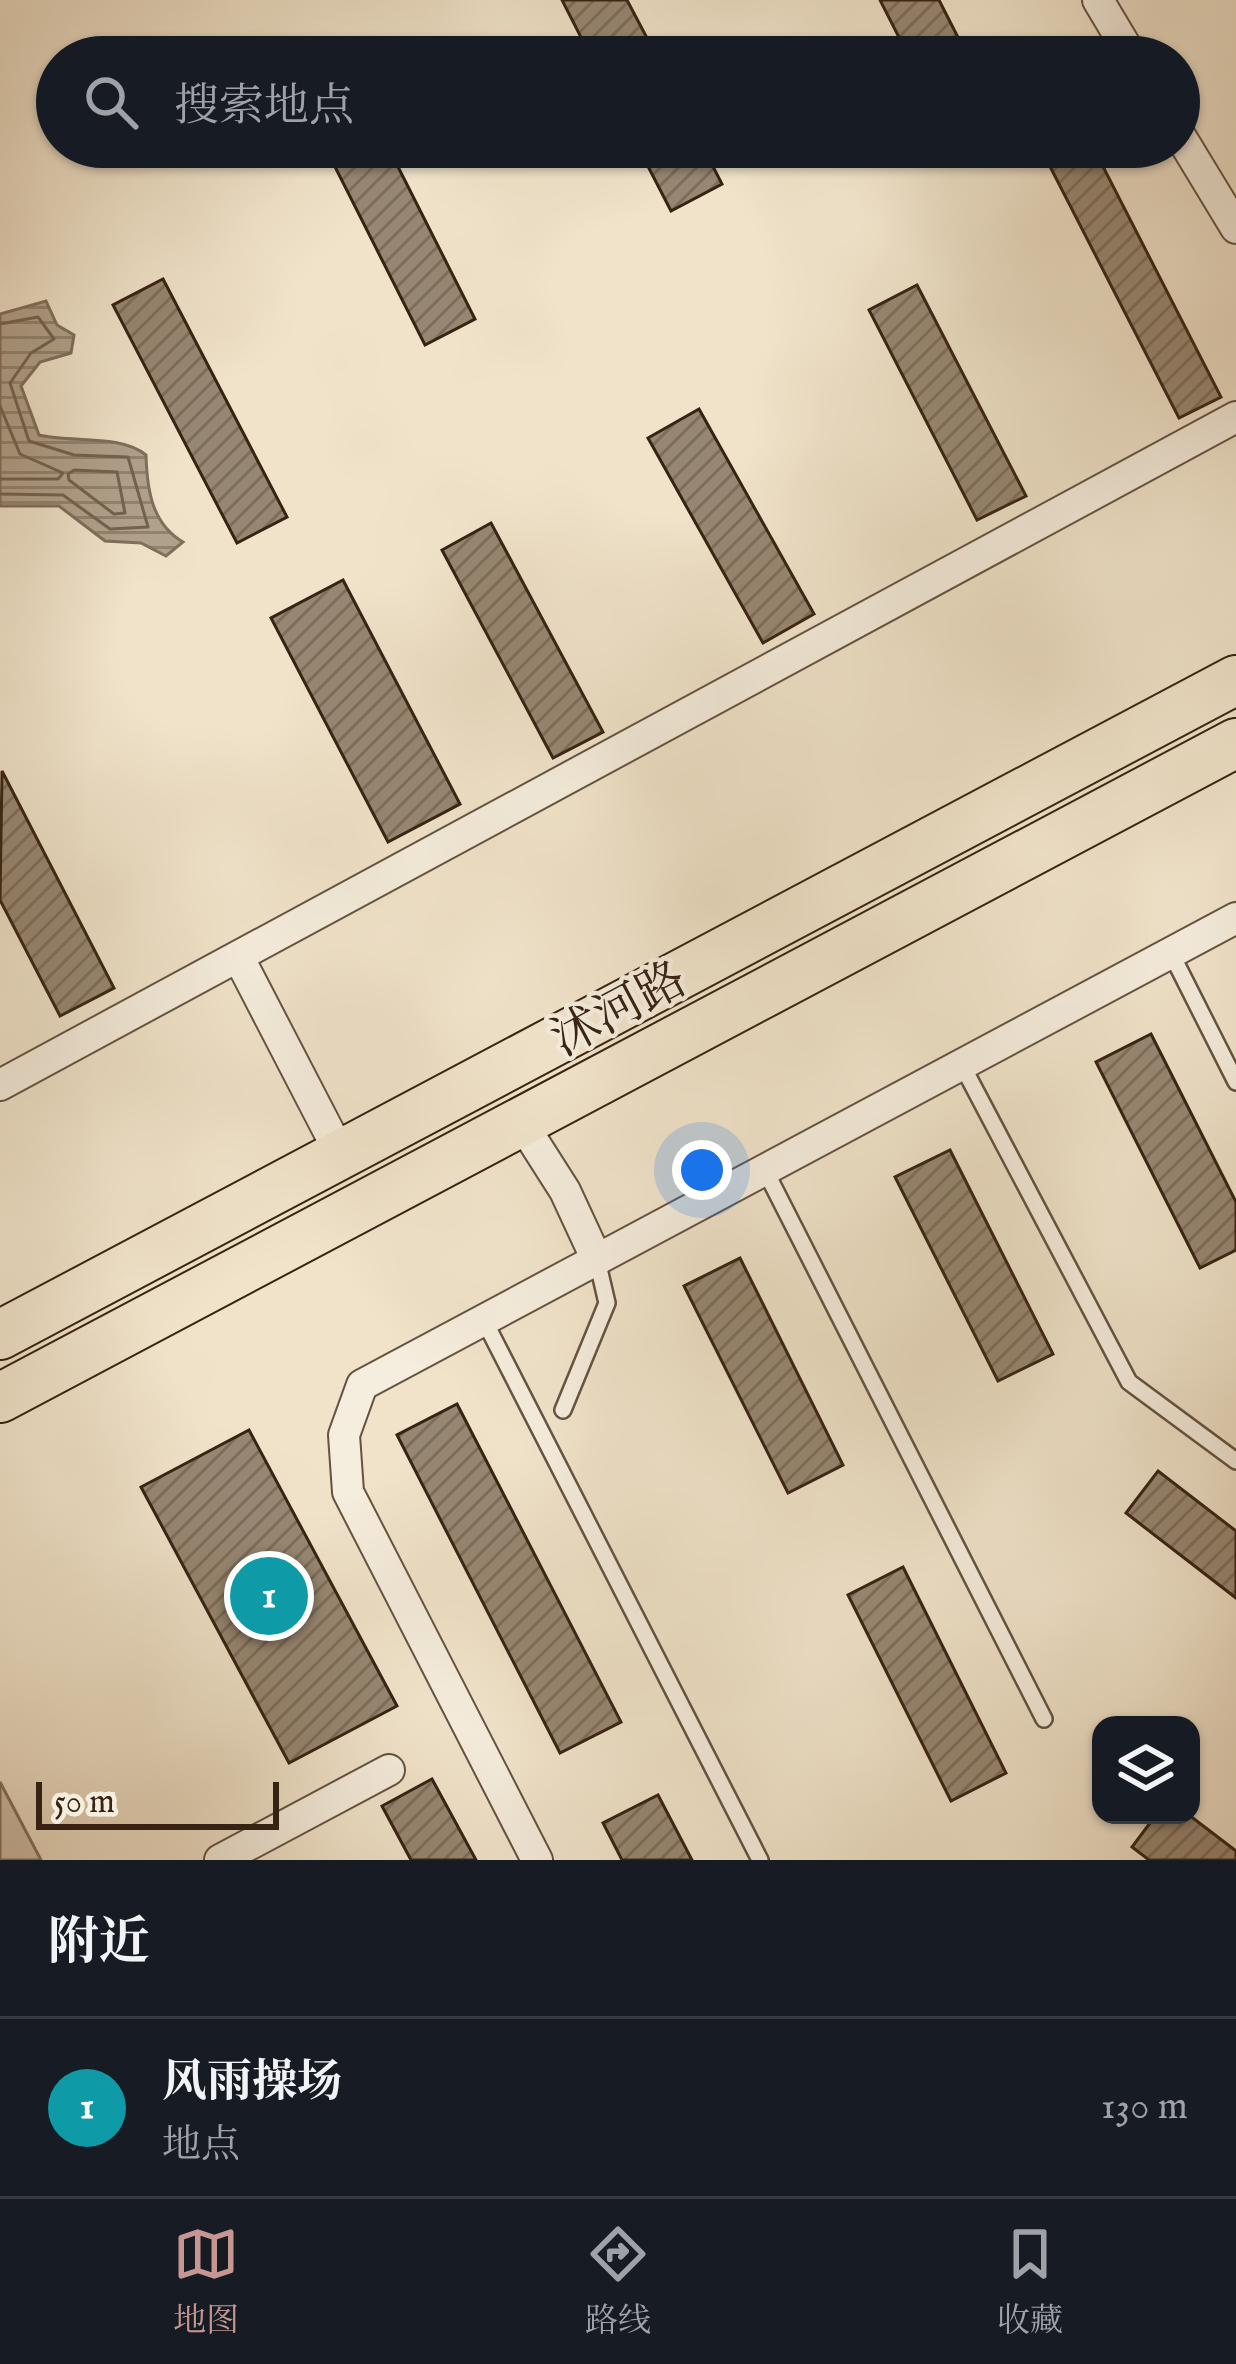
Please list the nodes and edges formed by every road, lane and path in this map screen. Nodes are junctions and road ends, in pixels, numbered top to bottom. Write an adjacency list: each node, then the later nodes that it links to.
1 (1098, 0): 2 (street)
2 (1119, 36)
3 (1200, 168): 4 (street)
4 (1236, 228)
5 (1236, 417): 10 (street)
6 (1236, 680): 15 (main road, 沭河路)
7 (1236, 742): 14 (main road, 沭河路)
8 (1236, 918): 9 (street)
9 (1172, 953): 11 (street); 12 (lane)
10 (240, 960): 13 (street); 15 (street)
11 (962, 1065): 16 (street); 22 (lane)
12 (1236, 1082)
13 (0, 1085)
14 (523, 1125): 17 (street); 20 (main road, 沭河路)
15 (342, 1157): 19 (main road, 沭河路)
16 (765, 1170): 17 (street); 23 (lane)
17 (597, 1260): 18 (street); 21 (lane)
18 (484, 1320): 26 (street); 27 (lane)
19 (0, 1335)
20 (0, 1398)
21 (563, 1410)
22 (1236, 1460)
23 (1044, 1719)
24 (389, 1770): 25 (street)
25 (220, 1860)
26 (536, 1860)
27 (760, 1860)

